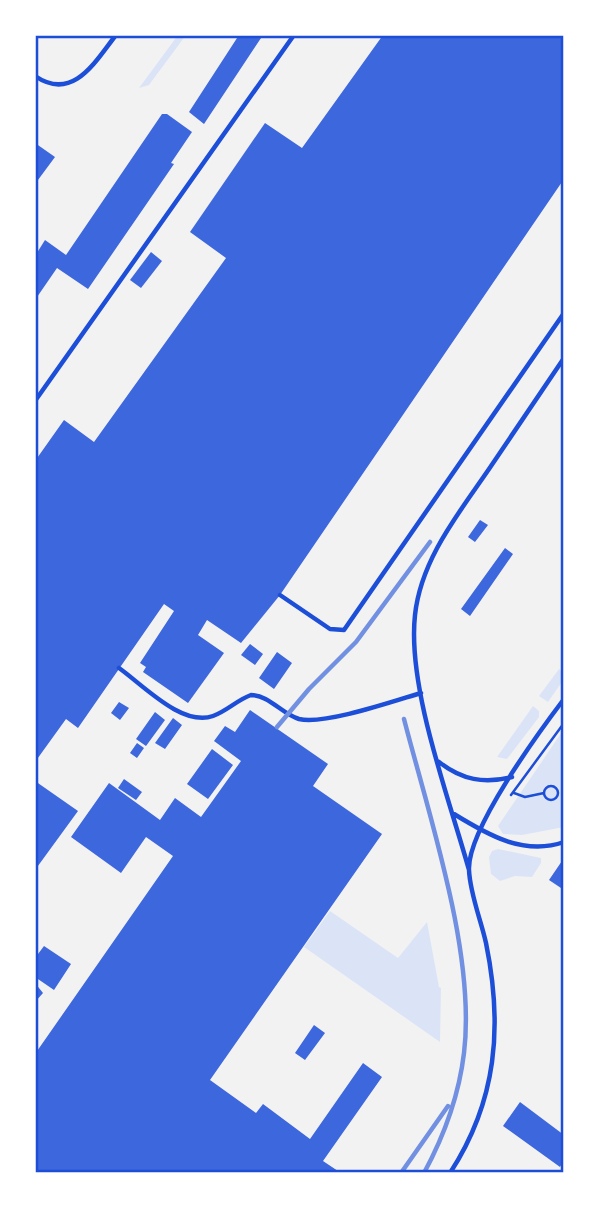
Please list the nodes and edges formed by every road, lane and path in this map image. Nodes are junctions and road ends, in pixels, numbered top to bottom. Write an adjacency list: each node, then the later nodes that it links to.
1 (116, 35): 3 (lane)
2 (294, 35): 6 (lane)
3 (35, 76)
4 (564, 313): 7 (lane)
5 (564, 358): 9 (lane)
6 (35, 401)
7 (280, 595)
8 (119, 668): 9 (lane)
9 (421, 693): 12 (lane)
10 (564, 699): 13 (lane)
11 (564, 723): 16 (path)
12 (439, 762): 13 (lane); 17 (lane)
13 (512, 777): 18 (lane)
14 (564, 790): 15 (path)
15 (558, 791): 16 (path); 16 (path)
16 (544, 793)
17 (453, 813): 18 (lane); 20 (lane)
18 (480, 830): 19 (lane); 20 (lane)
19 (564, 842)
20 (469, 870): 21 (lane)
21 (450, 1173)

